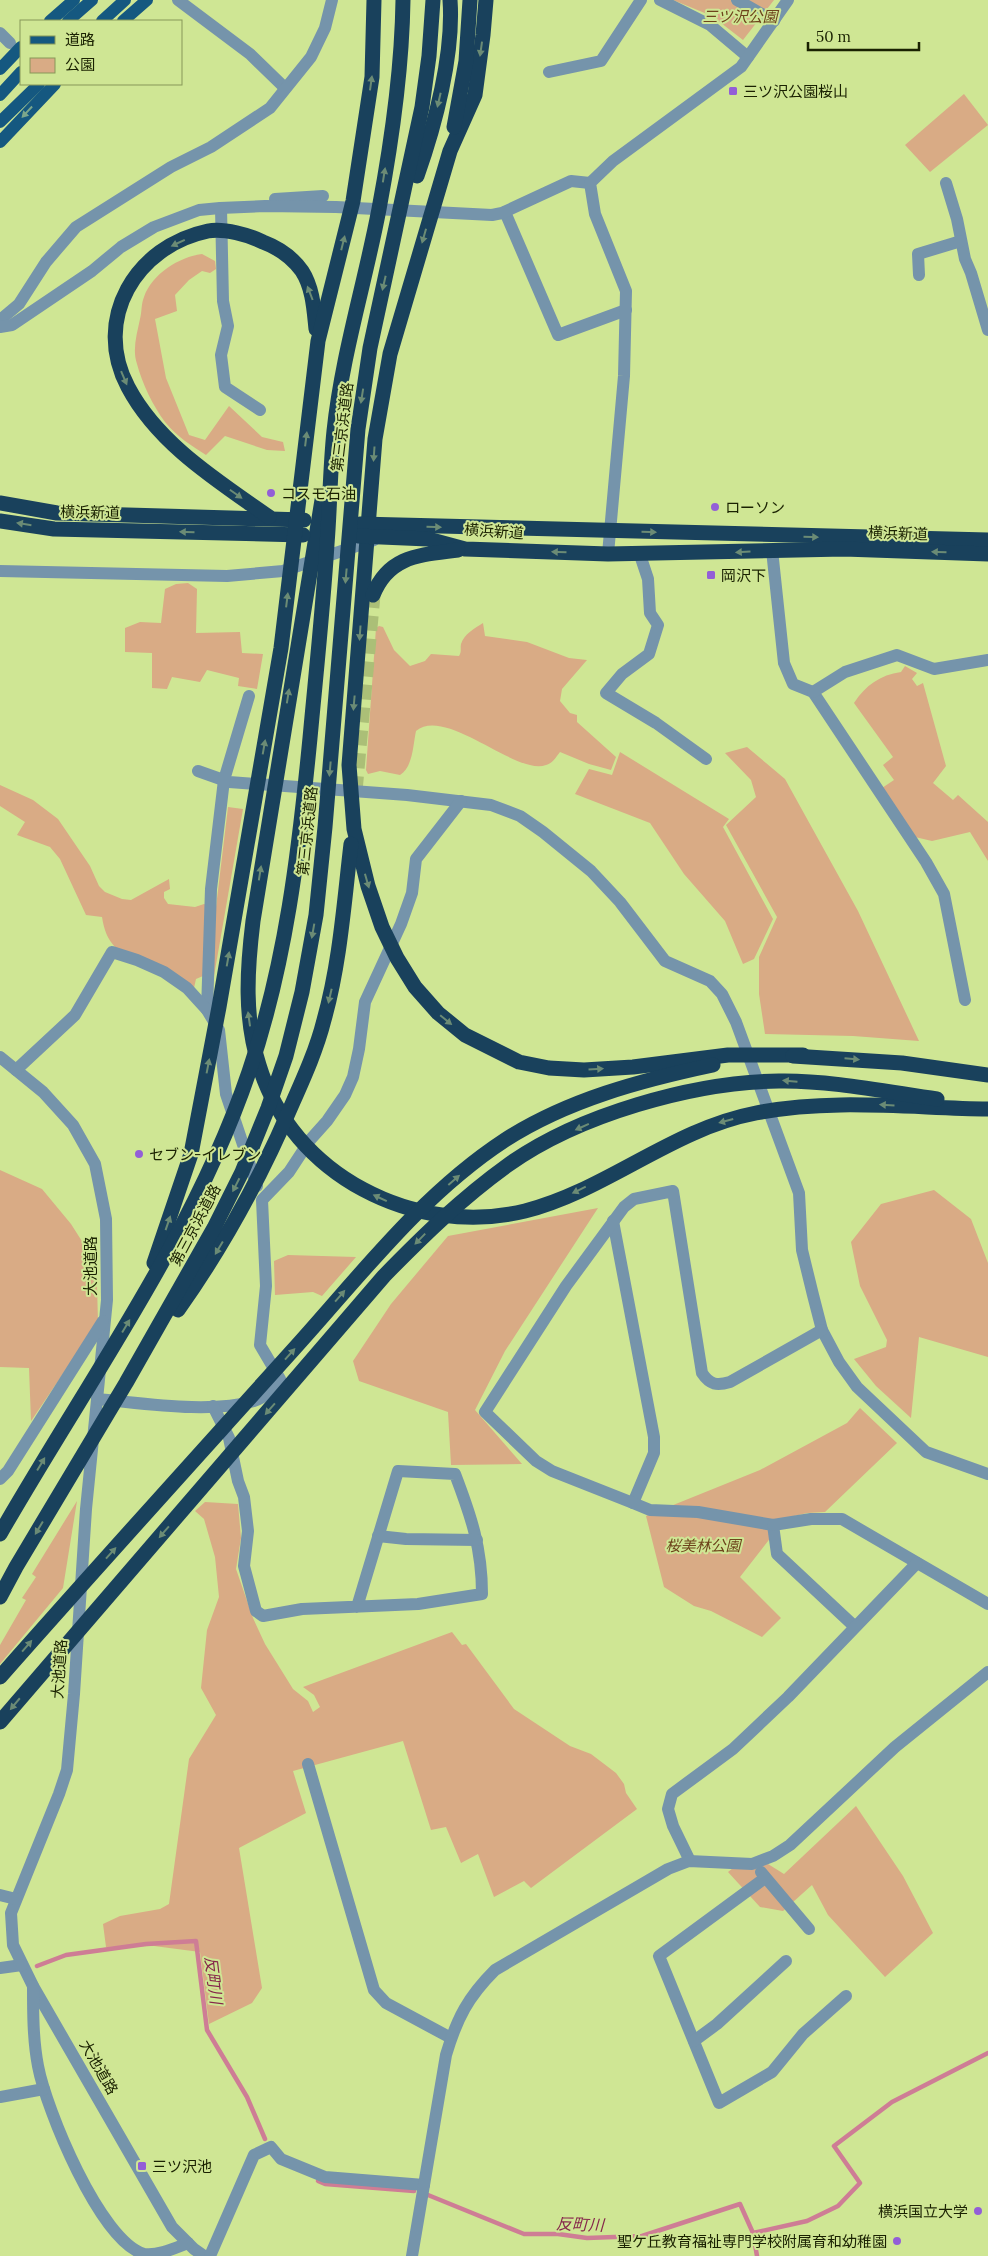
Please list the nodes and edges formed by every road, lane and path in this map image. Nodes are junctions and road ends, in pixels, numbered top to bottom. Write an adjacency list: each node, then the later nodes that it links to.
1 (74, 0): 19 (main road)
2 (92, 0): 20 (main road)
3 (125, 0): 21 (main road)
4 (147, 0): 22 (main road)
5 (178, 0): 33 (street)
6 (332, 0): 33 (street)
7 (374, 0): 51 (highway, one-way to 7)
8 (403, 0): 27 (highway, 第三京浜道路)
9 (413, 0): 27 (highway)
10 (432, 0): 44 (highway, 第三京浜道路)
11 (450, 0): 44 (highway, one-way to 44)
12 (470, 0): 37 (highway)
13 (486, 0): 37 (highway, one-way to 37)
14 (641, 0): 29 (street)
15 (660, 0): 26 (street)
16 (736, 0): 23 (street)
17 (782, 0): 23 (street)
18 (788, 0): 23 (street)
19 (51, 20)
20 (69, 20)
21 (103, 20)
22 (124, 20)
23 (774, 21): 26 (street)
24 (0, 33): 25 (street)
25 (15, 45): 28 (main road)
26 (748, 57): 38 (street)
27 (399, 67): 53 (highway, 第三京浜道路, one-way to 27)
28 (0, 69)
29 (549, 72)
30 (20, 73): 34 (main road)
31 (38, 85): 35 (main road)
32 (54, 85): 36 (main road, one-way to 36)
33 (285, 88): 48 (street)
34 (0, 95)
35 (0, 122)
36 (0, 142)
37 (450, 150): 78 (highway, one-way to 78)
38 (590, 183): 43 (street); 47 (street)
39 (946, 183): 45 (street)
40 (323, 196): 41 (street)
41 (249, 207): 42 (street); 43 (street)
42 (221, 210): 49 (street); 52 (street)
43 (505, 212): 47 (street)
44 (395, 236): 88 (highway, 第三京浜道路, one-way to 88)
45 (961, 241): 46 (street); 50 (street)
46 (919, 275)
47 (626, 310): 57 (street)
48 (0, 320)
49 (0, 328)
50 (988, 330)
51 (318, 341): 55 (highway, one-way to 55); 67 (highway, one-way to 51)
52 (260, 410)
53 (334, 432): 67 (highway); 85 (highway, 第三京浜道路)
54 (0, 503): 55 (highway, 横浜新道)
55 (269, 518): 57 (highway, 横浜新道, one-way to 57)
56 (0, 521): 58 (highway, 横浜新道, one-way to 56)
57 (611, 530): 59 (highway, 横浜新道, one-way to 59); 62 (street)
58 (385, 536): 60 (highway, 横浜新道); 65 (street)
59 (988, 540)
60 (465, 549): 62 (highway, 横浜新道, one-way to 60); 66 (highway)
61 (772, 550): 63 (highway, 横浜新道, one-way to 63); 64 (highway, 横浜新道, one-way to 61); 69 (street)
62 (608, 554): 63 (highway, 横浜新道)
63 (640, 554): 71 (street)
64 (988, 554)
65 (0, 571)
66 (373, 595)
67 (288, 651): 77 (highway, one-way to 67); 82 (highway, one-way to 67)
68 (988, 660): 69 (street)
69 (813, 692): 76 (street)
70 (249, 696): 73 (street)
71 (706, 759)
72 (198, 771): 73 (street)
73 (227, 781): 74 (street); 77 (street)
74 (461, 800): 83 (street); 87 (street)
75 (351, 844): 88 (highway, one-way to 88)
76 (965, 1000)
77 (213, 1009): 80 (street); 83 (street); 85 (highway, one-way to 77)
78 (803, 1055): 81 (highway, one-way to 81); 104 (highway, one-way to 78)
79 (0, 1057): 80 (street, 大池道路)
80 (16, 1070): 86 (street, 大池道路)
81 (988, 1075)
82 (988, 1107): 105 (highway, one-way to 105)
83 (262, 1200): 90 (street)
84 (613, 1221): 87 (street); 93 (street); 93 (street)
85 (140, 1302): 95 (highway, 第三京浜道路, one-way to 85)
86 (105, 1319): 89 (street, 大池道路); 92 (street)
87 (822, 1330): 91 (street)
88 (126, 1383): 99 (highway, 第三京浜道路, one-way to 99)
89 (97, 1399): 90 (street); 111 (street, 大池道路)
90 (213, 1406): 101 (street)
91 (988, 1474)
92 (0, 1479)
93 (633, 1503): 94 (street)
94 (773, 1526): 98 (street); 102 (street)
95 (0, 1534)
96 (378, 1536): 97 (street); 97 (street); 101 (street)
97 (477, 1540): 101 (street)
98 (917, 1563): 100 (street); 102 (street)
99 (0, 1597)
100 (988, 1604)
101 (356, 1607)
102 (854, 1626): 107 (street)
103 (988, 1672): 108 (street)
104 (0, 1677)
105 (0, 1722)
106 (308, 1764): 118 (street)
107 (690, 1861): 108 (street); 118 (street)
108 (755, 1863): 109 (street)
109 (765, 1878): 112 (street); 119 (street)
110 (0, 1895): 111 (street)
111 (16, 1899): 114 (street, 大池道路)
112 (809, 1929)
113 (786, 1961): 119 (street)
114 (22, 1965): 115 (street); 116 (street, 大池道路)
115 (0, 1968)
116 (33, 1986): 120 (street); 123 (street, 大池道路)
117 (846, 1996): 119 (street)
118 (451, 2038): 122 (street)
119 (694, 2042)
120 (44, 2089): 121 (street); 123 (street)
121 (0, 2096)
122 (424, 2185): 125 (street); 126 (street)
123 (188, 2243): 124 (street, 大池道路)
124 (204, 2256)
125 (210, 2256)
126 (412, 2256)

